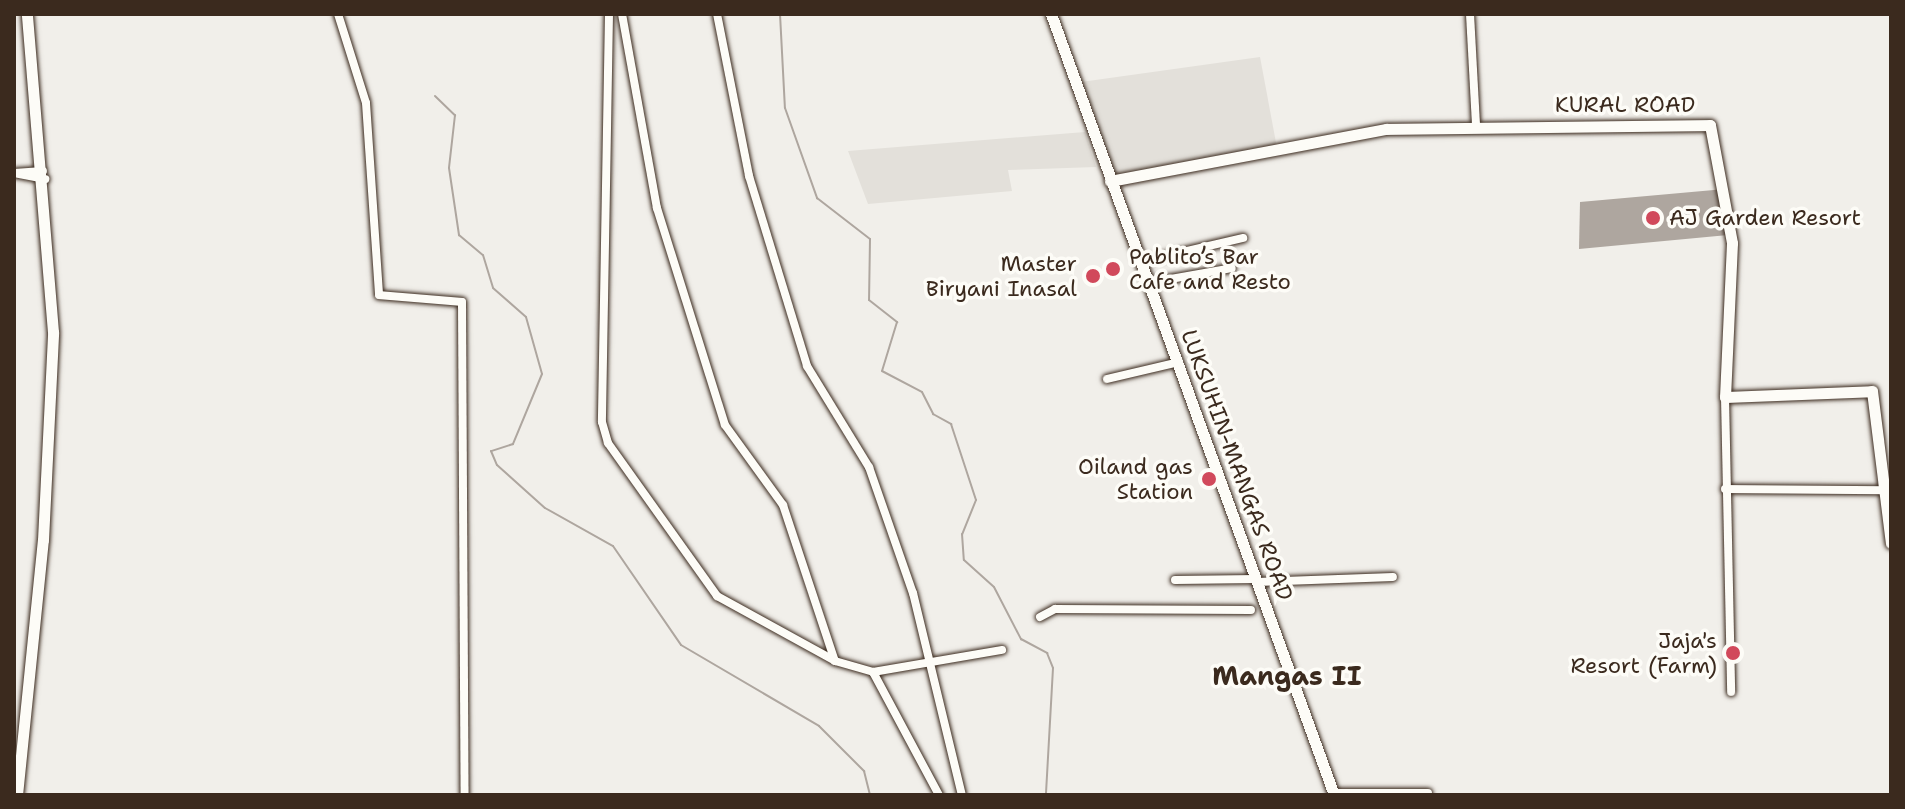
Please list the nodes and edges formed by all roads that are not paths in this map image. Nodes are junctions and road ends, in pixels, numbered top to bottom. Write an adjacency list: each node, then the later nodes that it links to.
1 (27, 14): 10 (street)
2 (338, 14): 35 (street)
3 (609, 14): 28 (street)
4 (622, 14): 28 (street)
5 (717, 14): 29 (street)
6 (1051, 14): 11 (street, LUKSUHIN-MANGAS ROAD)
7 (1470, 14): 8 (street)
8 (1476, 124): 11 (street, KURAL ROAD); 18 (street, KURAL ROAD)
9 (14, 173): 10 (street)
10 (45, 175): 34 (street)
11 (1110, 181): 13 (street, LUKSUHIN-MANGAS ROAD)
12 (1243, 238): 13 (street)
13 (1140, 262): 15 (street, LUKSUHIN-MANGAS ROAD)
14 (1232, 268): 15 (street)
15 (1148, 283): 16 (street, LUKSUHIN-MANGAS ROAD)
16 (1179, 362): 17 (street); 24 (street, LUKSUHIN-MANGAS ROAD)
17 (1107, 379)
18 (1725, 397): 19 (street); 20 (street)
19 (1725, 489): 20 (street); 31 (street)
20 (1883, 490): 21 (street)
21 (1891, 543)
22 (1393, 577): 24 (street)
23 (1175, 580): 24 (street)
24 (1256, 580): 25 (street, LUKSUHIN-MANGAS ROAD)
25 (1268, 611): 26 (street); 33 (street, LUKSUHIN-MANGAS ROAD)
26 (1040, 617)
27 (1002, 650): 29 (street)
28 (835, 661): 30 (street)
29 (930, 661): 30 (street); 37 (street)
30 (873, 672): 36 (street)
31 (1731, 692)
32 (1428, 793): 33 (street)
33 (1333, 794)
34 (17, 795)
35 (465, 795)
36 (939, 795)
37 (962, 795)

